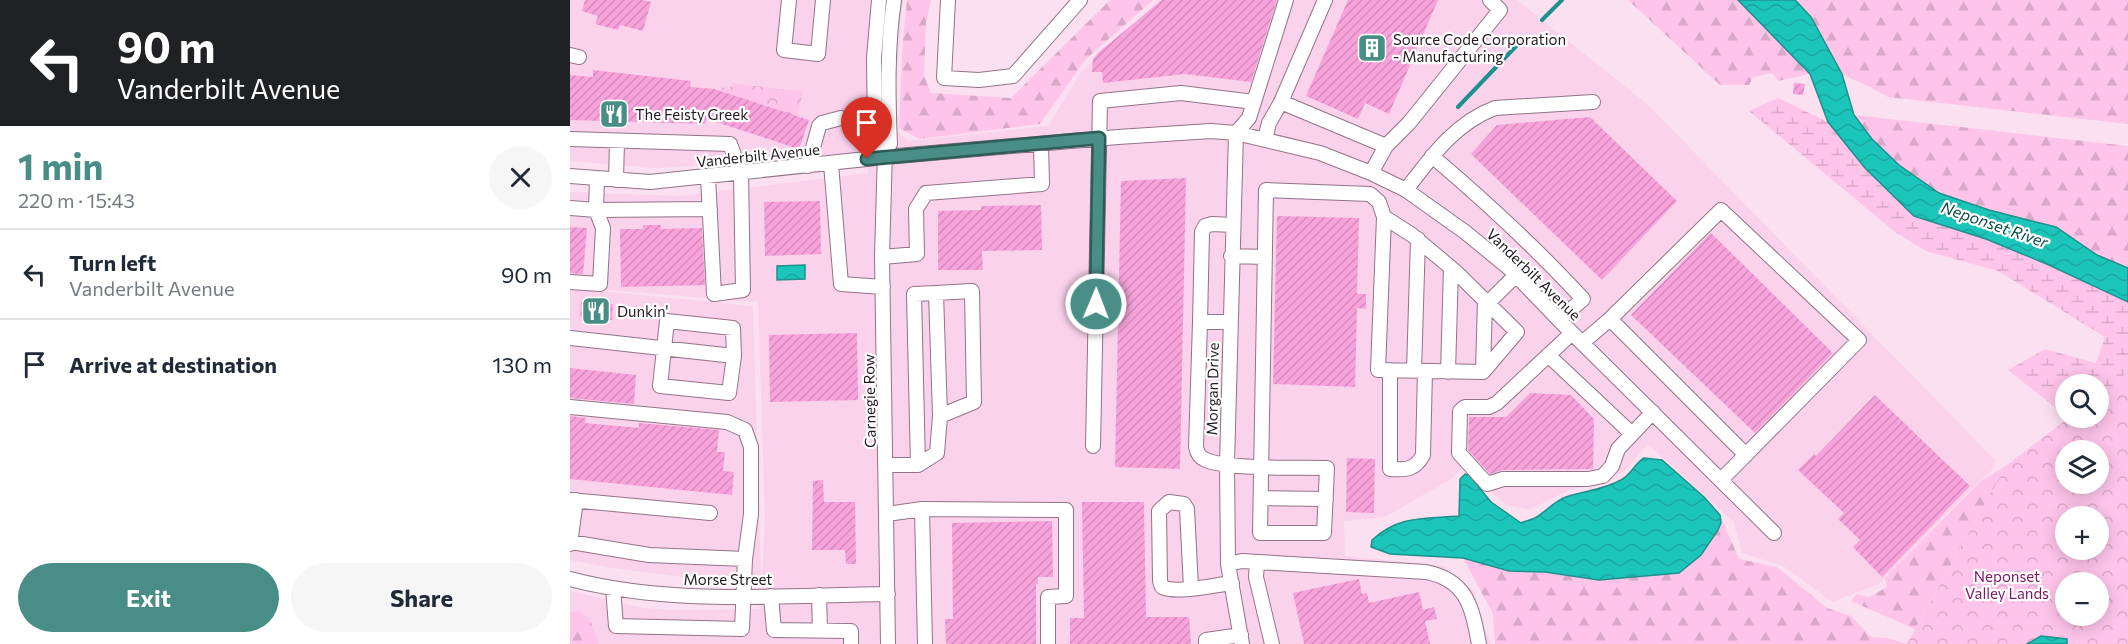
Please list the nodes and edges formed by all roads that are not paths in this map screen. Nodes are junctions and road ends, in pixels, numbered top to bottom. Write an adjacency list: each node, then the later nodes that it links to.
1 (789, 0): 2 (street)
2 (823, 0)
3 (879, 0): 21 (street)
4 (894, 0): 21 (street, Carnegie Row)
5 (948, 0): 6 (street)
6 (1080, 0)
7 (1286, 0): 10 (street)
8 (1324, 0): 11 (street)
9 (1490, 0): 20 (street)
10 (1254, 102): 14 (street); 15 (street)
11 (1281, 102): 17 (street); 20 (street)
12 (1593, 102): 22 (street)
13 (841, 118): 24 (street)
14 (1236, 133): 15 (street, Vanderbilt Avenue); 17 (street, Vanderbilt Avenue); 37 (street, Morgan Drive)
15 (1099, 138): 19 (street, Vanderbilt Avenue); 66 (street)
16 (570, 139): 18 (street)
17 (1265, 139): 26 (street, Vanderbilt Avenue)
18 (617, 141): 25 (street); 30 (street)
19 (1041, 144): 21 (street, Vanderbilt Avenue); 40 (street)
20 (1386, 146): 26 (street)
21 (885, 154): 23 (street, Vanderbilt Avenue); 40 (street, Carnegie Row)
22 (1432, 156): 31 (street); 49 (street)
23 (831, 164): 24 (street, Vanderbilt Avenue); 45 (street)
24 (808, 166): 25 (street, Vanderbilt Avenue)
25 (741, 174): 28 (street, Vanderbilt Avenue); 34 (street)
26 (1375, 174): 31 (street, Vanderbilt Avenue); 32 (street)
27 (570, 176): 29 (street, Vanderbilt Avenue)
28 (708, 177): 30 (street, Vanderbilt Avenue); 34 (street)
29 (597, 178): 30 (street, Vanderbilt Avenue); 35 (street)
30 (616, 180)
31 (1406, 190): 43 (street, Vanderbilt Avenue)
32 (1370, 194): 36 (street); 41 (street)
33 (570, 208): 35 (street)
34 (710, 209): 35 (street)
35 (596, 210): 44 (street)
36 (1384, 217): 38 (street); 58 (street)
37 (1233, 225): 39 (street, Morgan Drive); 50 (street)
38 (1418, 239): 42 (street); 59 (street)
39 (1232, 256): 41 (street); 51 (street, Morgan Drive)
40 (882, 257): 45 (street, Carnegie Row)
41 (1265, 257): 71 (street)
42 (1451, 268): 47 (street); 60 (street)
43 (1516, 275): 47 (street); 49 (street, Vanderbilt Avenue)
44 (570, 282)
45 (883, 287): 69 (street, Carnegie Row)
46 (936, 293): 64 (street); 64 (street); 70 (street)
47 (1486, 302): 61 (street); 61 (street)
48 (1610, 319): 54 (street); 67 (street); 67 (street)
49 (1559, 320): 52 (street, Vanderbilt Avenue)
50 (1200, 322): 51 (street); 68 (street)
51 (1230, 322): 68 (street, Morgan Drive)
52 (1572, 333): 54 (street, Vanderbilt Avenue); 56 (street)
53 (570, 338): 55 (street)
54 (1582, 343): 63 (street, Vanderbilt Avenue)
55 (663, 348): 57 (street); 57 (street); 57 (street)
56 (1548, 355): 65 (street); 65 (street)
57 (734, 356)
58 (1390, 370): 59 (street); 59 (street)
59 (1419, 371): 60 (street)
60 (1448, 372): 61 (street)
61 (1483, 372)
62 (570, 407): 81 (street)
63 (1653, 412): 65 (street); 72 (street, Vanderbilt Avenue)
64 (940, 416): 70 (street)
65 (1632, 434)
66 (1093, 446)
67 (1746, 455): 72 (street)
68 (1227, 464): 71 (street); 83 (street, Morgan Drive)
69 (886, 465): 70 (street); 78 (street, Carnegie Row)
70 (918, 465)
71 (1261, 466): 73 (street); 74 (street)
72 (1721, 480): 79 (street, Vanderbilt Avenue)
73 (1261, 498): 74 (street); 74 (street)
74 (1326, 499)
75 (573, 500): 77 (street); 80 (street)
76 (922, 510): 78 (street); 97 (street); 98 (street)
77 (710, 513)
78 (887, 514): 88 (street, Carnegie Row)
79 (1774, 533)
80 (570, 543): 81 (street)
81 (745, 559): 90 (street)
82 (1257, 562): 83 (street); 100 (street); 101 (street)
83 (1228, 564): 85 (street, Morgan Drive)
84 (570, 579): 86 (street, Morse Street)
85 (1232, 583): 87 (street); 94 (street, Morgan Drive)
86 (613, 588): 90 (street, Morse Street); 90 (street)
87 (1191, 588): 87 (street)
88 (888, 594): 89 (street, Morse Street); 96 (street, Carnegie Row)
89 (819, 595): 91 (street, Morse Street); 92 (street)
90 (745, 596): 91 (street, Morse Street)
91 (771, 596): 93 (street)
92 (820, 630): 93 (street); 95 (street)
93 (774, 637)
94 (1241, 640): 99 (street)
95 (851, 644)
96 (888, 644)
97 (925, 644)
98 (1048, 644)
99 (1206, 644)
100 (1272, 644)
101 (1479, 644)

